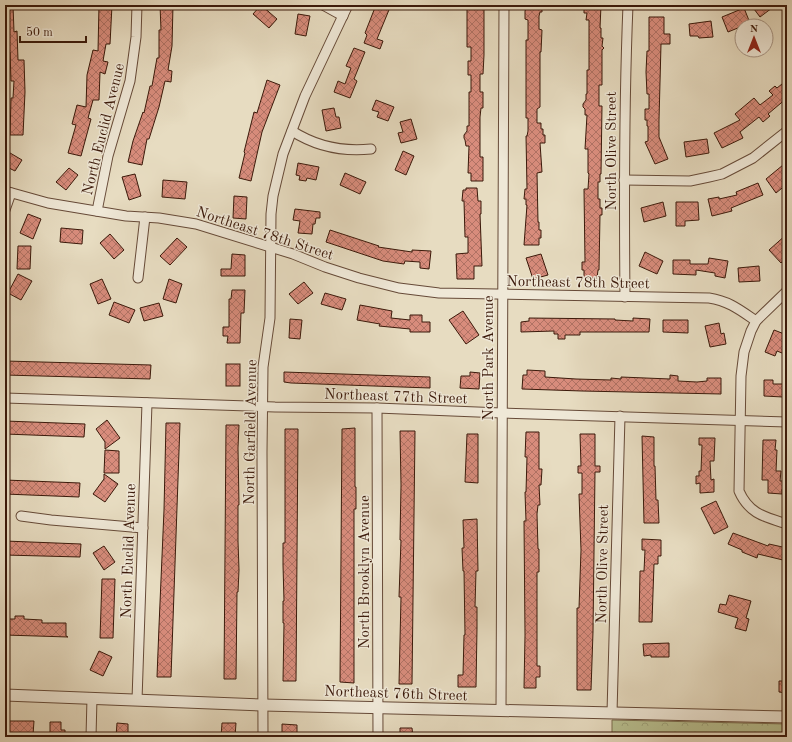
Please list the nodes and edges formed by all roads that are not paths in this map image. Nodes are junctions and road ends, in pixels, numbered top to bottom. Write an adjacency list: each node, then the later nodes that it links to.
1 (137, 5): 13 (street, North Euclid Avenue)
2 (323, 5): 6 (street)
3 (348, 5): 6 (street, North Garfield Avenue)
4 (504, 5): 18 (street, North Park Avenue)
5 (628, 5): 10 (street, North Olive Street)
6 (343, 16): 7 (street, North Garfield Avenue)
7 (292, 131): 9 (street); 15 (street, North Garfield Avenue)
8 (787, 131): 10 (street)
9 (371, 149)
10 (624, 180): 19 (street, North Olive Street)
11 (8, 192): 12 (street, Northeast 78th Street); 13 (street, Northeast 78th Street)
12 (5, 210)
13 (97, 211): 14 (street, Northeast 78th Street)
14 (145, 216): 15 (street, Northeast 78th Street); 16 (street)
15 (271, 247): 18 (street, Northeast 78th Street); 23 (street, North Garfield Avenue)
16 (138, 278)
17 (787, 291): 20 (street)
18 (503, 294): 19 (street, Northeast 78th Street); 25 (street, North Park Avenue)
19 (625, 296): 20 (street, Northeast 78th Street)
20 (756, 321): 27 (street)
21 (5, 398): 22 (street, Northeast 77th Street)
22 (147, 403): 23 (street, Northeast 77th Street); 31 (street, North Euclid Avenue)
23 (263, 407): 24 (street, Northeast 77th Street); 35 (street, North Garfield Avenue)
24 (377, 408): 25 (street, Northeast 77th Street); 36 (street, North Brooklyn Avenue)
25 (502, 413): 26 (street, Northeast 77th Street); 37 (street, North Park Avenue)
26 (620, 416): 27 (street, Northeast 77th Street); 38 (street, North Olive Street)
27 (740, 420): 28 (street, Northeast 77th Street); 30 (street)
28 (787, 422)
29 (21, 516): 31 (street)
30 (787, 524)
31 (143, 528): 34 (street, North Euclid Avenue)
32 (5, 695): 33 (street, Northeast 76th Street)
33 (92, 698): 34 (street, Northeast 76th Street); 40 (street)
34 (137, 700): 35 (street, Northeast 76th Street)
35 (263, 705): 36 (street, Northeast 76th Street); 41 (street, North Garfield Avenue)
36 (378, 707): 37 (street, Northeast 76th Street); 42 (street, North Brooklyn Avenue)
37 (502, 711): 38 (street, Northeast 76th Street)
38 (612, 713): 39 (street, Northeast 76th Street)
39 (787, 717)
40 (92, 737)
41 (264, 737)
42 (378, 737)

